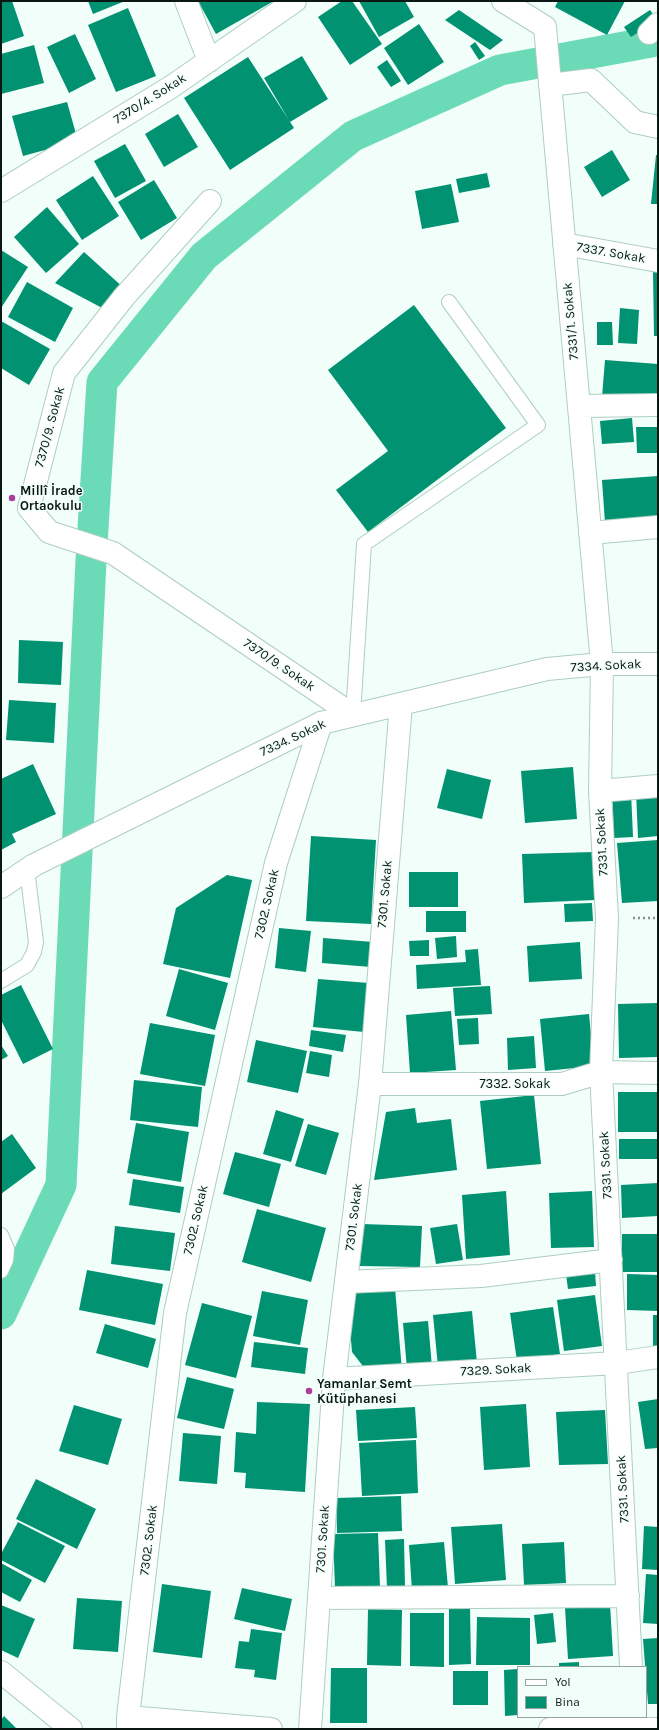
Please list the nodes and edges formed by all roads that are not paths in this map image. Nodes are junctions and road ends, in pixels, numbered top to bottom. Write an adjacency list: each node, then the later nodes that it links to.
1 (186, 1): 4 (street)
2 (295, 1): 4 (street, 7370/4. Sokak)
3 (503, 1): 5 (street, 7331/1. Sokak)
4 (209, 61): 7 (street, 7370/4. Sokak)
5 (550, 84): 6 (street); 9 (street, 7331/1. Sokak)
6 (658, 127)
7 (1, 191)
8 (210, 202): 19 (street, 7370/9. Sokak)
9 (564, 244): 10 (street, 7337. Sokak); 13 (street, 7331/1. Sokak)
10 (658, 261)
11 (450, 302): 19 (lane)
12 (658, 405): 13 (street)
13 (579, 406): 15 (street, 7331/1. Sokak)
14 (658, 527): 15 (street)
15 (590, 533): 16 (street, 7331/1. Sokak)
16 (602, 664): 17 (street, 7334. Sokak); 18 (street, 7334. Sokak); 22 (street, 7331. Sokak)
17 (658, 664)
18 (401, 704): 19 (street, 7334. Sokak); 28 (street, 7301. Sokak)
19 (353, 715): 20 (street, 7334. Sokak)
20 (321, 723): 23 (street, 7334. Sokak); 40 (street, 7302. Sokak)
21 (658, 786): 22 (street)
22 (600, 791): 26 (street, 7331. Sokak)
23 (31, 867): 24 (street, 7334. Sokak); 25 (lane)
24 (1, 887)
25 (1, 981)
26 (601, 1072): 27 (street, 7332. Sokak); 28 (street, 7332. Sokak); 30 (street, 7331. Sokak)
27 (658, 1073)
28 (370, 1084): 32 (street, 7301. Sokak)
29 (1, 1235): 31 (lane)
30 (611, 1260): 32 (street); 34 (street, 7331. Sokak)
31 (1, 1271)
32 (346, 1282): 35 (street, 7301. Sokak)
33 (658, 1357): 34 (street, 7329. Sokak)
34 (617, 1363): 35 (street, 7329. Sokak); 36 (street, 7331. Sokak)
35 (334, 1379): 37 (street, 7301. Sokak)
36 (628, 1596): 37 (street); 38 (street, 7331. Sokak)
37 (319, 1598): 44 (street, 7301. Sokak)
38 (631, 1666)
39 (1, 1672): 42 (street)
40 (128, 1723): 43 (street)
41 (631, 1725): 45 (street); 46 (street)
42 (72, 1729)
43 (271, 1729)
44 (310, 1729)
45 (550, 1729)
46 (658, 1729)

